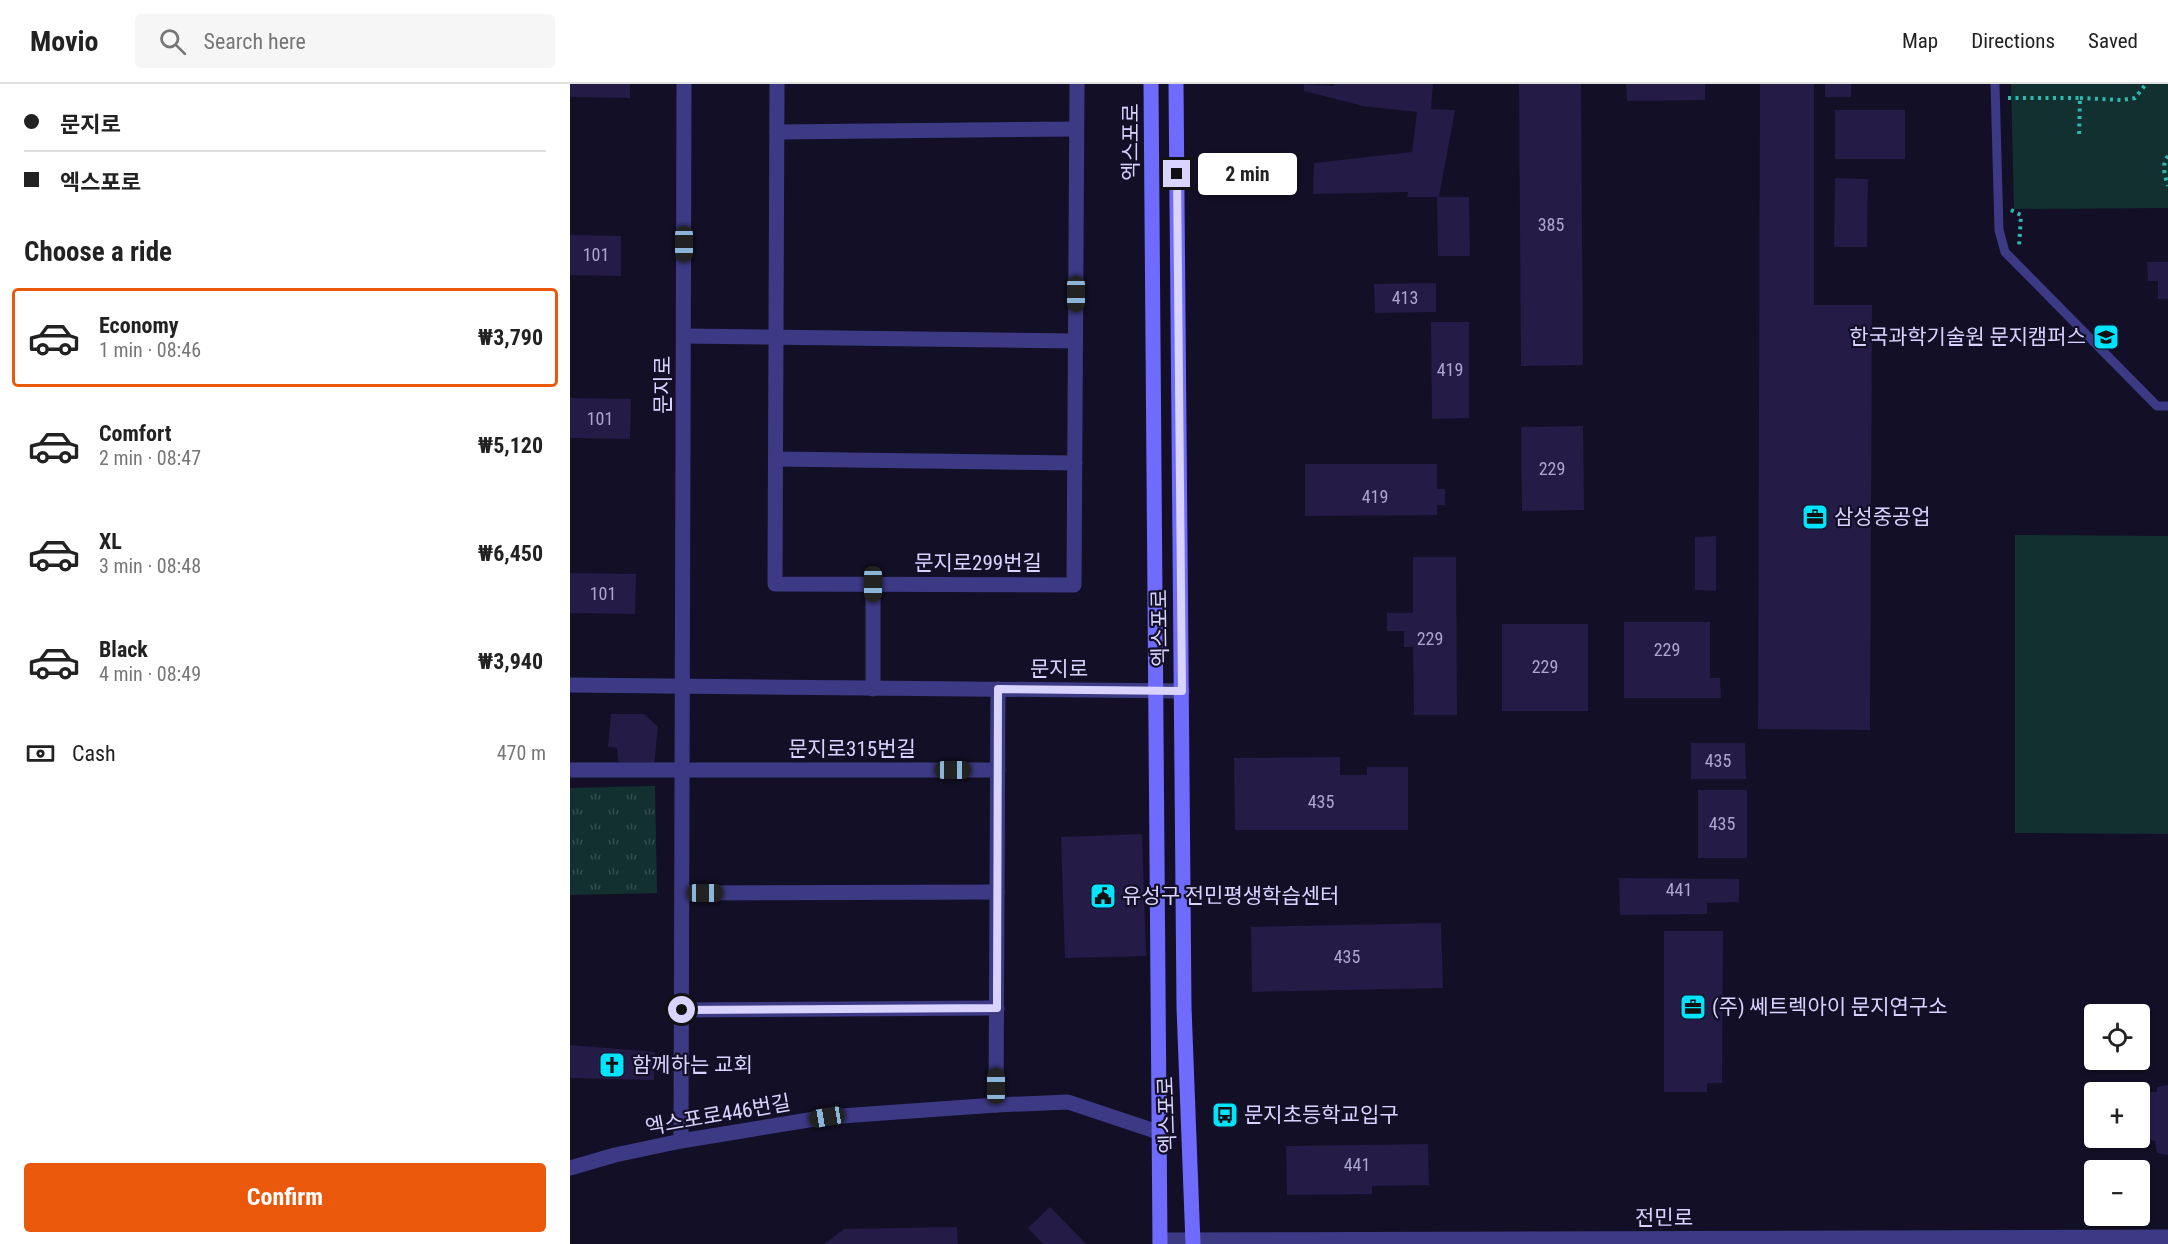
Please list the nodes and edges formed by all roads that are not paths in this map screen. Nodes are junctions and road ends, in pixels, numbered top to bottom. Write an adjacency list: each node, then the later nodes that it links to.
1 (684, 84): 9 (street, 문지로)
2 (777, 84): 8 (street, 문지로299번길)
3 (1077, 84): 7 (street, 문지로299번길)
4 (1151, 84): 20 (main road, 엑스포로)
5 (1176, 84): 21 (main road, 엑스포로)
6 (1995, 84): 12 (lane)
7 (1076, 129): 8 (street); 11 (street, 문지로299번길)
8 (777, 132): 10 (street, 문지로299번길)
9 (684, 336): 10 (street); 17 (street, 문지로)
10 (776, 337): 11 (street); 13 (street, 문지로299번길)
11 (1076, 341): 14 (street, 문지로299번길)
12 (2168, 406)
13 (776, 459): 14 (street); 15 (street, 문지로299번길)
14 (1075, 463): 15 (street, 문지로299번길)
15 (873, 584): 18 (street)
16 (570, 685): 17 (street, 문지로)
17 (683, 686): 18 (street, 문지로); 24 (street, 문지로)
18 (873, 688): 19 (street, 문지로)
19 (998, 689): 20 (street, 문지로); 23 (street)
20 (1154, 691): 21 (street, 문지로); 30 (main road, 엑스포로)
21 (1182, 691): 37 (main road, 엑스포로)
22 (570, 770): 24 (street, 문지로315번길)
23 (998, 770): 24 (street, 문지로315번길); 25 (street)
24 (683, 771): 26 (street, 문지로)
25 (997, 892): 26 (street); 27 (street)
26 (682, 893): 28 (street, 문지로)
27 (997, 1008): 28 (street); 29 (street)
28 (682, 1010): 31 (street, 문지로)
29 (996, 1105): 30 (street, 엑스포로446번길); 31 (street, 엑스포로446번길)
30 (1158, 1132): 36 (main road, 엑스포로)
31 (681, 1141): 32 (street, 엑스포로446번길)
32 (570, 1168)
33 (2168, 1237): 34 (street, 전민로)
34 (2111, 1240): 35 (street, 전민로)
35 (1760, 1241): 38 (street, 전민로)
36 (1160, 1242): 37 (street, 전민로)
37 (1194, 1242): 38 (street, 전민로)
38 (1419, 1242)

